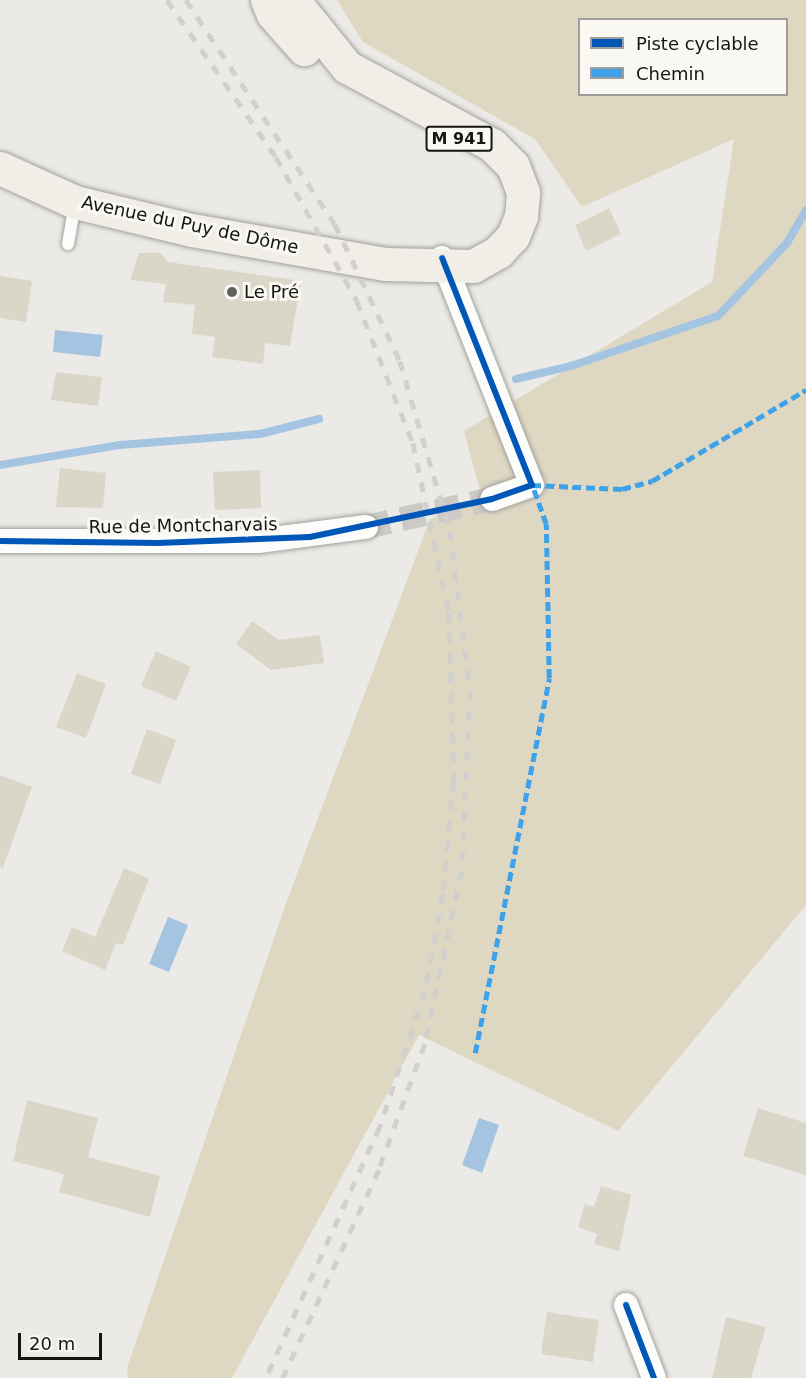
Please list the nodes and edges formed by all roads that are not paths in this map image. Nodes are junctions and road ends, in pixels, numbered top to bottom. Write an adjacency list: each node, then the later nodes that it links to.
1 (267, 0): 6 (main road, Avenue du Puy de Dôme / M 941)
2 (293, 0): 6 (main road, Avenue du Puy de Dôme / M 941)
3 (0, 168): 4 (main road, Avenue du Puy de Dôme / M 941)
4 (75, 202): 5 (lane); 6 (main road, Avenue du Puy de Dôme / M 941)
5 (68, 244)
6 (443, 263): 7 (street)
7 (492, 499)
8 (366, 527): 9 (street, Rue de Montcharvais)
9 (0, 542)
10 (627, 1305): 11 (street)
11 (654, 1378)

